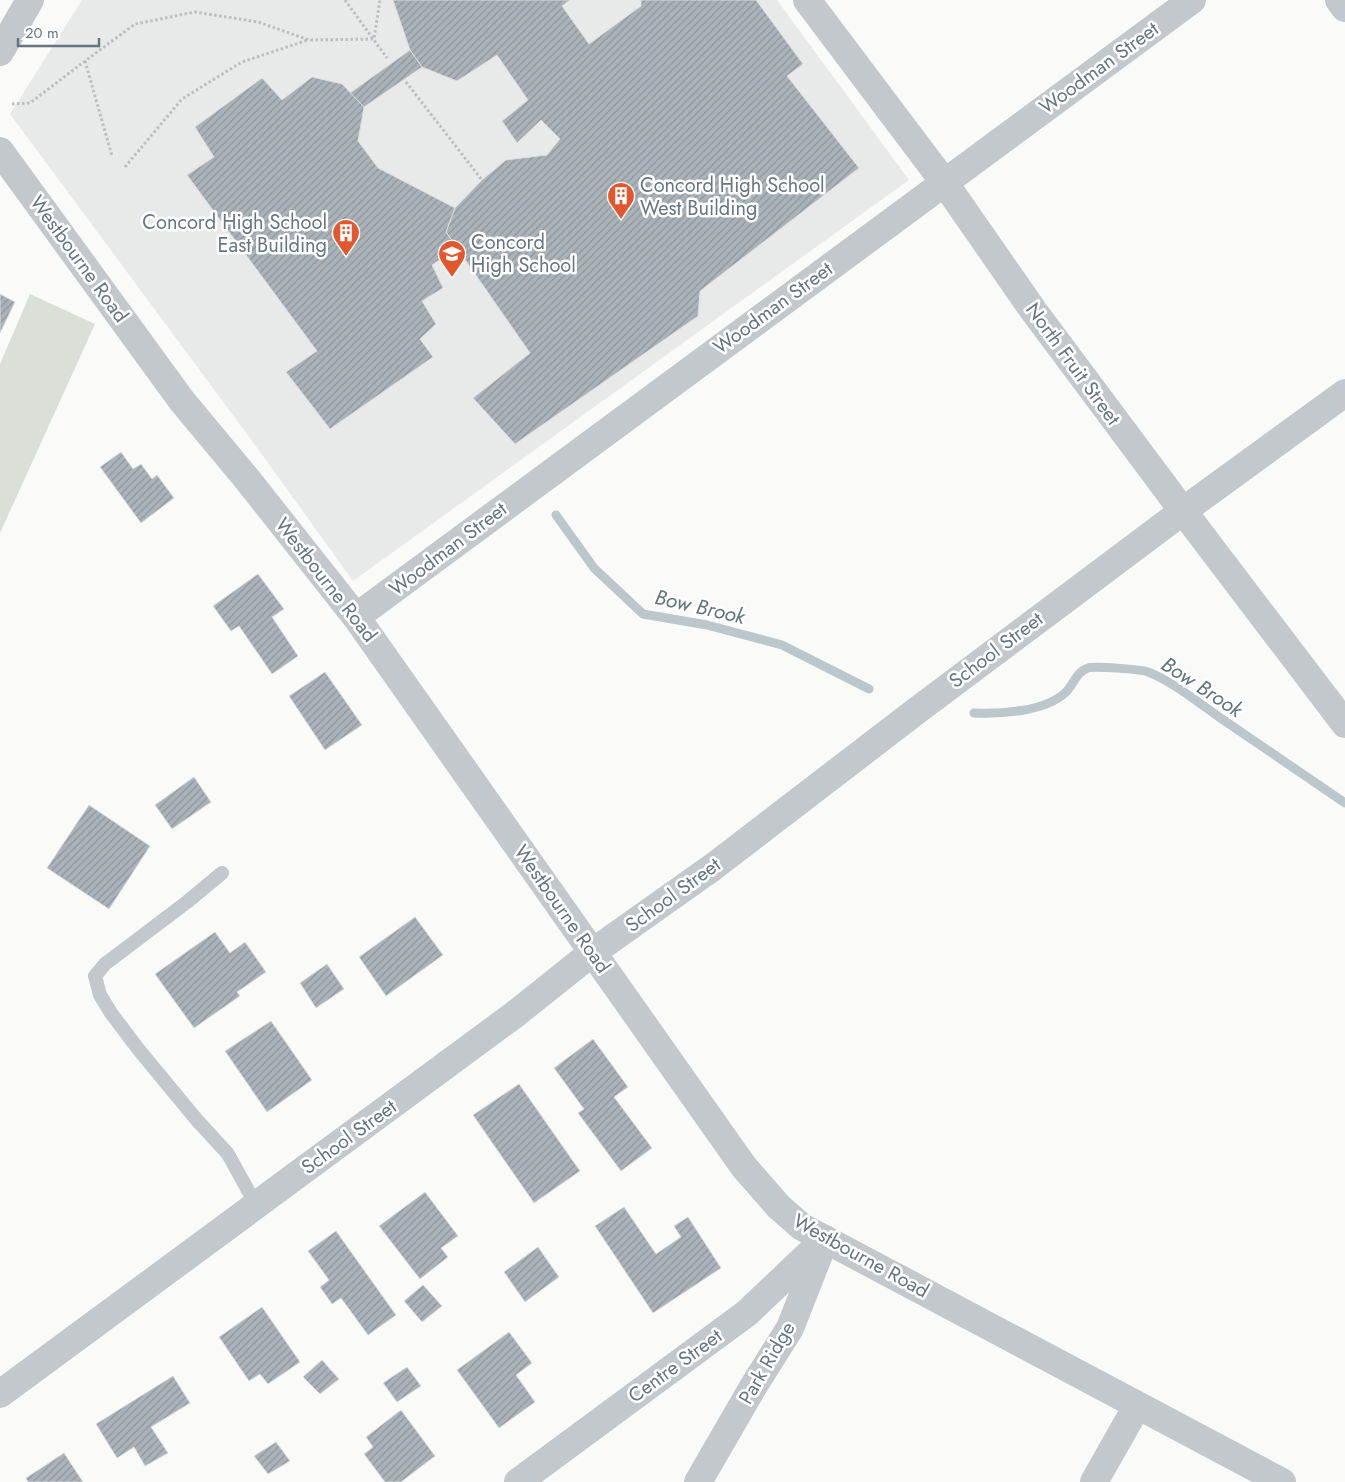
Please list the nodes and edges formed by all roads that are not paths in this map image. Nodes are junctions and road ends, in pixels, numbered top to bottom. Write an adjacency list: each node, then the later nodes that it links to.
1 (30, 0): 6 (street)
2 (807, 0): 8 (street, North Fruit Street)
3 (1192, 0): 8 (street, Woodman Street)
4 (1339, 0): 5 (street)
5 (1345, 8)
6 (0, 52)
7 (0, 151): 11 (street, Westbourne Road)
8 (944, 182): 10 (street, North Fruit Street); 11 (street, Woodman Street)
9 (1345, 393): 10 (street, School Street)
10 (1183, 511): 12 (street, North Fruit Street); 14 (street, School Street)
11 (356, 617): 14 (street, Westbourne Road)
12 (1345, 724)
13 (222, 873): 15 (lane)
14 (593, 952): 15 (street, School Street); 16 (street, Westbourne Road)
15 (256, 1205): 17 (street, School Street)
16 (825, 1239): 18 (street, Westbourne Road); 19 (street, Centre Street); 20 (street, Park Ridge)
17 (0, 1394)
18 (1137, 1406): 21 (street); 22 (street, Westbourne Road)
19 (518, 1482)
20 (698, 1482)
21 (1094, 1482)
22 (1282, 1482)

